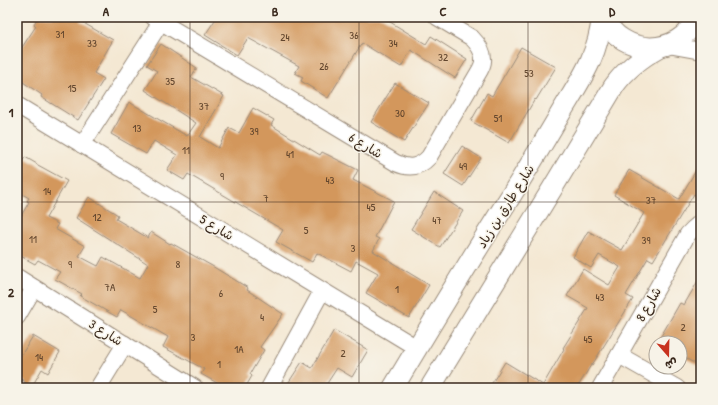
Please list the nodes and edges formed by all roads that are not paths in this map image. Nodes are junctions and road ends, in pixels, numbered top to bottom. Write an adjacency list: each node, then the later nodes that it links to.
1 (437, 17): 4 (street, شارع 6)
2 (602, 17): 5 (main road); 9 (main road, شارع طارق بن زياد)
3 (698, 17): 5 (main road)
4 (157, 20): 8 (street)
5 (664, 46): 6 (street); 10 (main road)
6 (701, 51)
7 (17, 106): 8 (street, شارع 5)
8 (82, 145): 16 (street, شارع 5)
9 (526, 172): 10 (main road); 11 (main road, شارع طارق بن زياد)
10 (552, 189): 12 (main road)
11 (512, 194): 12 (main road); 19 (main road, شارع طارق بن زياد)
12 (539, 210): 25 (main road)
13 (701, 222): 20 (street, شارع 8)
14 (17, 277): 15 (street, شارع 3)
15 (34, 288): 17 (street); 18 (street, شارع 3)
16 (322, 291): 19 (street, شارع 5); 23 (street)
17 (17, 317)
18 (124, 344): 21 (street); 22 (street, شارع 3)
19 (417, 348): 24 (main road, شارع طارق بن زياد)
20 (619, 355): 26 (street, شارع 8); 27 (street)
21 (98, 388)
22 (195, 388)
23 (269, 388)
24 (393, 388)
25 (430, 388)
26 (600, 388)
27 (677, 388)

